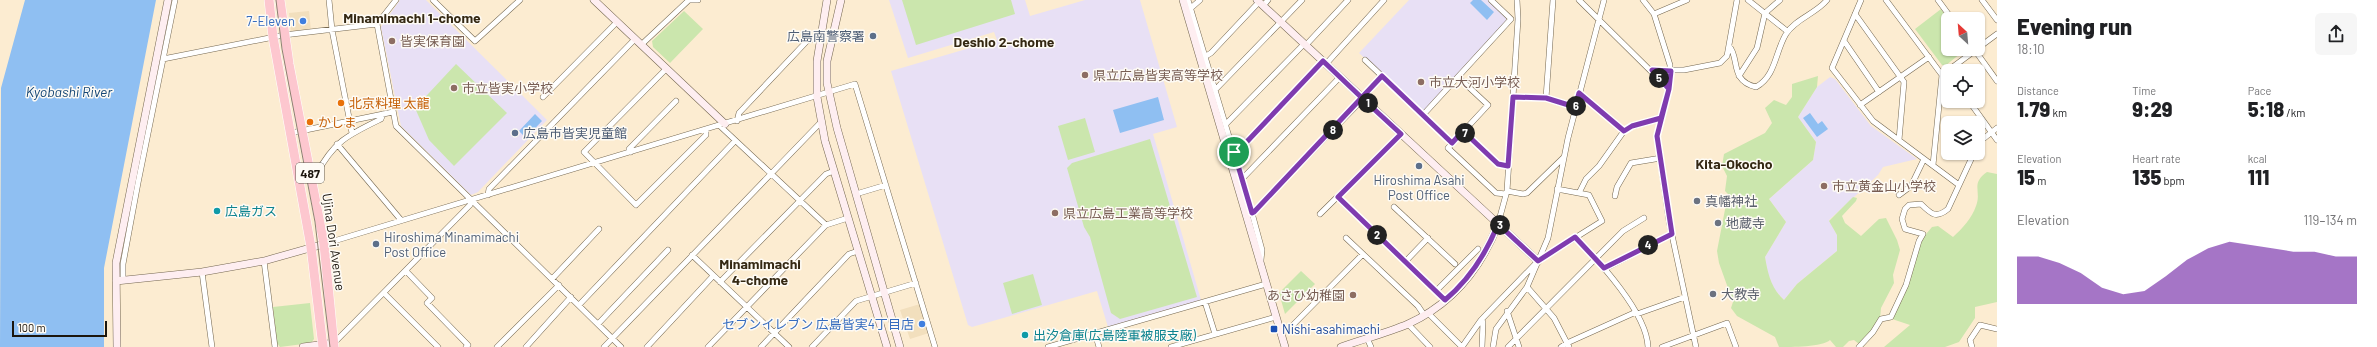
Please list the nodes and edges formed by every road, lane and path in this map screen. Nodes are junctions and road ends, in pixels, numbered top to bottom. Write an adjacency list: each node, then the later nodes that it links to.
1 (168, 0): 171 (street)
2 (176, 0): 62 (street)
3 (269, 0): 51 (highway, Ujina Dori Avenue / 487)
4 (280, 0): 50 (highway, Ujina Dori Avenue / 487)
5 (329, 0): 47 (street)
6 (396, 0): 46 (street)
7 (433, 0): 8 (street)
8 (520, 0)
9 (594, 0): 44 (street)
10 (698, 0): 54 (street)
11 (827, 0): 52 (street)
12 (841, 0): 80 (street)
13 (1183, 0): 164 (street)
14 (1188, 0): 35 (street)
15 (1200, 0): 35 (street)
16 (1302, 0): 45 (street)
17 (1348, 0): 56 (street)
18 (1384, 0): 64 (street)
19 (1491, 0): 40 (street)
20 (1517, 0): 41 (street)
21 (1553, 0): 86 (street)
22 (1579, 0): 42 (street)
23 (1604, 0): 42 (street)
24 (1643, 0): 38 (street)
25 (1687, 0): 38 (street)
26 (1737, 0): 57 (street)
27 (1748, 0): 37 (street)
28 (1780, 0): 37 (street)
29 (1827, 0): 48 (street)
30 (1861, 0): 39 (street)
31 (1886, 0): 61 (street)
32 (1938, 0): 36 (street)
33 (1982, 0): 43 (street)
34 (1262, 2): 45 (street); 58 (street)
35 (1192, 7): 58 (street)
36 (1947, 12)
37 (1764, 13): 48 (street); 71 (street)
38 (1654, 14): 68 (street)
39 (1855, 14): 53 (street); 74 (street)
40 (1511, 19): 41 (street); 73 (street)
41 (1518, 19): 84 (street)
42 (1599, 19): 67 (street); 81 (street)
43 (1997, 20)
44 (617, 22): 54 (street); 82 (street)
45 (1281, 22): 56 (street); 78 (street)
46 (377, 24): 47 (street); 91 (street)
47 (332, 30): 50 (street); 97 (street)
48 (1788, 31): 71 (street)
49 (1997, 34): 55 (street)
50 (284, 35): 51 (street); 102 (highway, Ujina Dori Avenue / 487)
51 (274, 37): 62 (street); 106 (highway, Ujina Dori Avenue / 487)
52 (820, 37): 83 (street); 95 (street)
53 (1844, 41): 79 (street); 88 (street)
54 (638, 42): 66 (street); 134 (street)
55 (1985, 43)
56 (1305, 44): 64 (street); 98 (street)
57 (1729, 46): 68 (street); 71 (street)
58 (1206, 56): 78 (street)
59 (1967, 56): 65 (street)
60 (1981, 56): 75 (street)
61 (1929, 57): 69 (street); 74 (street)
62 (164, 59): 171 (street)
63 (1365, 60): 70 (street)
64 (1324, 62): 72 (street); 116 (street)
65 (1958, 64)
66 (666, 69): 99 (street); 121 (street)
67 (1652, 70): 68 (street); 77 (street)
68 (1671, 71): 77 (street)
69 (1941, 74)
70 (1382, 76): 85 (street); 93 (street)
71 (1739, 76)
72 (1340, 77): 85 (street); 127 (street)
73 (1458, 77): 93 (street); 103 (street)
74 (1901, 77): 79 (street); 110 (street)
75 (1997, 81)
76 (1941, 85): 123 (street)
77 (1669, 89): 94 (street)
78 (1215, 90): 98 (street)
79 (1879, 92): 88 (street)
80 (829, 93): 83 (street); 129 (street); 133 (street)
81 (1579, 93): 89 (street); 104 (street)
82 (543, 97)
83 (817, 97): 95 (street); 96 (street)
84 (1513, 97): 86 (street); 122 (street)
85 (1363, 98): 108 (street); 141 (street)
86 (1546, 98): 89 (street)
87 (676, 101): 115 (street)
88 (1860, 105): 110 (street)
89 (1575, 107): 117 (street)
90 (1974, 108): 105 (street)
91 (393, 112): 92 (street); 138 (street)
92 (384, 114): 97 (street); 107 (street)
93 (1423, 115): 113 (street)
94 (1661, 118): 104 (street); 118 (street)
95 (737, 121): 99 (street)
96 (822, 121): 124 (street); 125 (street)
97 (350, 122): 102 (street); 107 (street)
98 (1226, 124): 116 (street)
99 (723, 125): 101 (street); 112 (street)
100 (1997, 128): 105 (street)
101 (706, 130): 115 (street); 121 (street)
102 (302, 131): 106 (street); 126 (highway, Ujina Dori Avenue / 487)
103 (1463, 131): 113 (street); 122 (street)
104 (1624, 131): 132 (street)
105 (1991, 132): 109 (street); 111 (street)
106 (291, 133): 154 (highway, Ujina Dori Avenue / 487)
107 (352, 133): 114 (street)
108 (1401, 134): 137 (street); 146 (street)
109 (1985, 137)
110 (1898, 140): 119 (street)
111 (1997, 140)
112 (735, 141): 125 (street); 185 (street)
113 (1452, 143): 131 (street)
114 (337, 144): 126 (street); 145 (street)
115 (630, 152): 121 (street)
116 (1234, 152): 127 (street)
117 (1564, 158): 130 (street); 131 (street)
118 (1661, 158): 136 (street); 149 (street)
119 (1924, 158): 123 (street); 135 (street)
120 (1971, 160): 128 (street)
121 (594, 163): 134 (street)
122 (1508, 166): 131 (street)
123 (1933, 166): 128 (street)
124 (834, 171): 139 (street); 143 (street)
125 (770, 175): 139 (street); 159 (street)
126 (311, 176): 153 (highway, Ujina Dori Avenue / 487)
127 (1242, 179): 141 (street)
128 (1960, 184): 242 (street)
129 (886, 185): 133 (street); 173 (street)
130 (1557, 189): 132 (street); 162 (street)
131 (1506, 192): 146 (street)
132 (1579, 193): 150 (street)
133 (856, 194): 177 (street)
134 (488, 195): 138 (street)
135 (1899, 195)
136 (1615, 196)
137 (1338, 197): 142 (street); 163 (street)
138 (472, 200): 145 (street); 167 (street); 170 (street)
139 (801, 202): 147 (street); 172 (street)
140 (1394, 206): 152 (street)
141 (1252, 213): 164 (street)
142 (1320, 214)
143 (848, 218): 147 (street); 157 (street)
144 (1644, 218): 160 (street)
145 (401, 220): 153 (street)
146 (1498, 224): 162 (street); 183 (street)
147 (826, 225): 186 (street)
148 (599, 229): 170 (street)
149 (1672, 234): 166 (street); 182 (street)
150 (1575, 237): 160 (street); 162 (street)
151 (1346, 238): 158 (street)
152 (1428, 238): 163 (street); 165 (street)
153 (324, 244): 154 (street); 204 (highway, Ujina Dori Avenue / 487)
154 (311, 247): 161 (street); 206 (highway, Ujina Dori Avenue / 487)
155 (1478, 249): 178 (street)
156 (668, 250): 193 (street)
157 (858, 251): 180 (street); 197 (street)
158 (1363, 254): 190 (street); 195 (street)
159 (692, 255): 169 (street); 203 (street)
160 (1596, 258): 166 (street); 187 (street)
161 (264, 261): 168 (street); 210 (street)
162 (1538, 261): 176 (street); 192 (street)
163 (1405, 262): 178 (street)
164 (1260, 264): 174 (street)
165 (1455, 264)
166 (1604, 268): 189 (street)
167 (406, 271): 179 (street); 213 (street)
168 (202, 272): 171 (street); 209 (street)
169 (713, 276): 172 (street); 218 (street)
170 (552, 278): 175 (street)
171 (119, 281): 208 (street)
172 (720, 282): 186 (street)
173 (916, 282): 177 (street); 224 (street)
174 (1266, 284): 184 (street); 191 (street)
175 (559, 285): 181 (street); 214 (street)
176 (1527, 287): 187 (street); 188 (street)
177 (884, 292): 180 (street); 223 (street)
178 (1436, 292): 183 (street)
179 (384, 293): 204 (street); 212 (street)
180 (872, 295): 207 (street); 222 (street)
181 (571, 297): 185 (street); 215 (street)
182 (1685, 297): 189 (street); 200 (street)
183 (1445, 300): 190 (street)
184 (1205, 302): 198 (street); 199 (street)
185 (579, 305): 193 (street)
186 (747, 307): 197 (street); 219 (street)
187 (1546, 307): 202 (street); 205 (street)
188 (1507, 311): 202 (street); 234 (street)
189 (1636, 313): 205 (street); 238 (street)
190 (1426, 314): 194 (street); 232 (street)
191 (1276, 317): 199 (street); 228 (street)
192 (1481, 320): 232 (street); 233 (street)
193 (598, 324): 203 (street)
194 (1408, 324): 201 (street); 231 (street)
195 (1291, 328)
196 (1997, 329): 243 (street)
197 (774, 333): 220 (street); 221 (street)
198 (1095, 333): 225 (street); 226 (street)
199 (1215, 334): 227 (street)
200 (1693, 337): 239 (street); 240 (street); 241 (street)
201 (1367, 338): 229 (street); 230 (street)
202 (1517, 338): 235 (street); 236 (street)
203 (612, 339): 216 (street); 217 (street)
204 (334, 345): 206 (street)
205 (1568, 345): 237 (street)
206 (323, 346): 211 (street)
207 (885, 346)
208 (117, 347)
209 (212, 347)
210 (275, 347)
211 (302, 347)
212 (438, 347)
213 (466, 347)
214 (497, 347)
215 (526, 347)
216 (604, 347)
217 (621, 347)
218 (647, 347)
219 (708, 347)
220 (760, 347)
221 (790, 347)
222 (812, 347)
223 (900, 347)
224 (935, 347)
225 (1048, 347)
226 (1099, 347)
227 (1171, 347)
228 (1285, 347)
229 (1341, 347)
230 (1371, 347)
231 (1430, 347)
232 (1462, 347)
233 (1482, 347)
234 (1493, 347)
235 (1508, 347)
236 (1519, 347)
237 (1561, 347)
238 (1648, 347)
239 (1662, 347)
240 (1696, 347)
241 (1736, 347)
242 (1859, 347)
243 (1972, 347)

